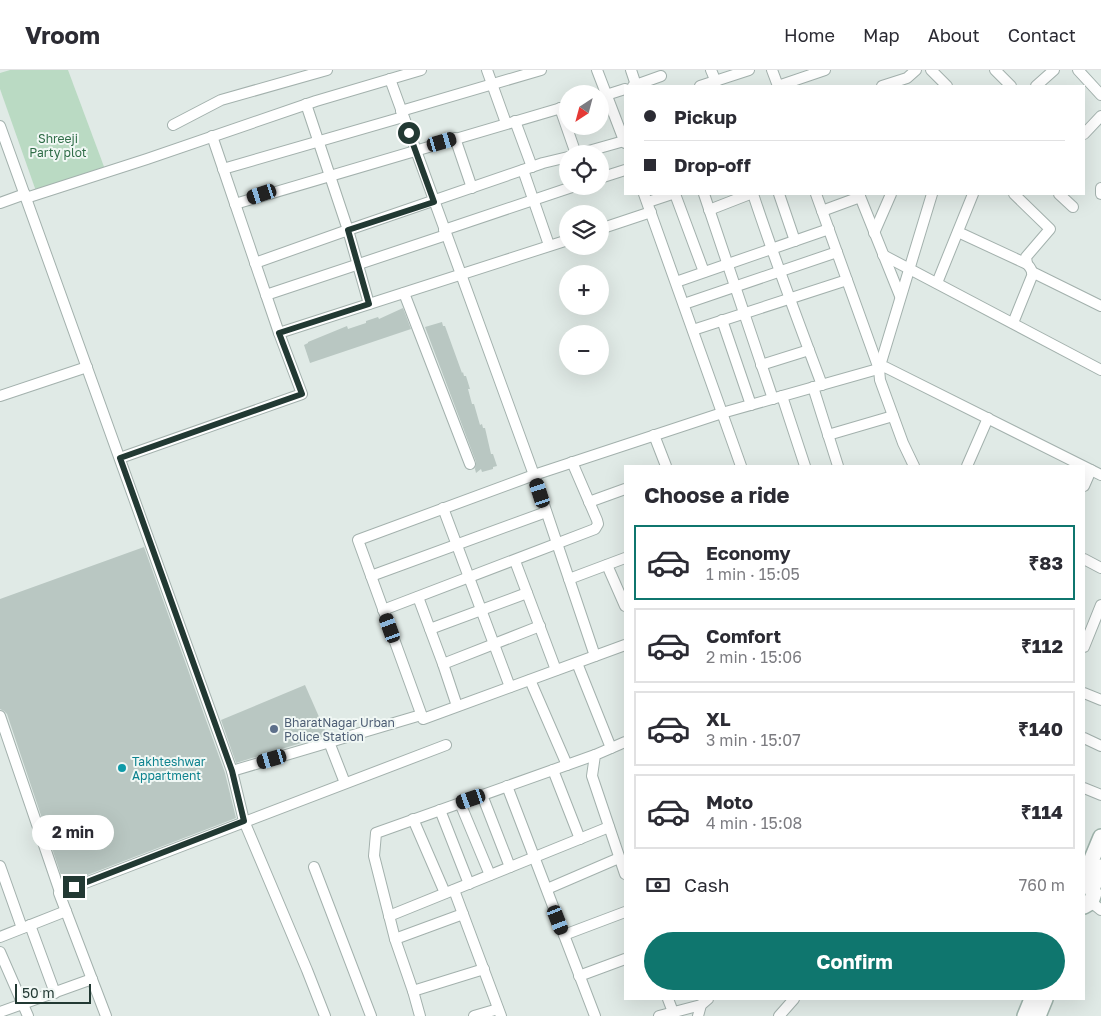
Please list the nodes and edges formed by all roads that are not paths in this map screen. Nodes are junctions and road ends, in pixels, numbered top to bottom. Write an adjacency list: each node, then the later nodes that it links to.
1 (327, 70): 40 (street)
2 (422, 70): 17 (street)
3 (487, 70): 18 (street)
4 (541, 70): 18 (street)
5 (597, 70): 20 (street)
6 (631, 70): 21 (street)
7 (711, 70): 19 (street)
8 (749, 70): 19 (street)
9 (772, 70): 23 (street)
10 (916, 70): 25 (street)
11 (931, 70): 26 (street)
12 (996, 70): 27 (street)
13 (1054, 70): 28 (street)
14 (1078, 70): 30 (street)
15 (819, 71): 24 (street)
16 (661, 77): 22 (street)
17 (390, 79): 32 (street); 36 (street)
18 (492, 84): 36 (street); 39 (street)
19 (715, 84)
20 (600, 85)
21 (634, 85)
22 (637, 85)
23 (778, 85)
24 (781, 85)
25 (885, 85)
26 (946, 85)
27 (1010, 85)
28 (1037, 85)
29 (624, 89): 31 (street)
30 (1100, 90)
31 (609, 94)
32 (306, 104): 43 (street); 45 (street)
33 (609, 106): 37 (street)
34 (559, 108): 39 (street)
35 (624, 112): 37 (street)
36 (402, 114): 45 (street); 48 (street)
37 (614, 115): 46 (street)
38 (1101, 116): 42 (street)
39 (510, 122): 44 (street); 51 (street)
40 (173, 125)
41 (0, 126): 72 (street)
42 (1085, 133)
43 (212, 136): 50 (street); 72 (street)
44 (455, 138): 48 (street); 55 (street)
45 (318, 140): 50 (street); 54 (street)
46 (624, 140): 47 (street)
47 (607, 145)
48 (415, 150): 54 (street); 74 (street)
49 (559, 160): 51 (street)
50 (223, 169): 77 (street)
51 (527, 169): 55 (street); 73 (street)
52 (624, 170): 53 (street)
53 (609, 175)
54 (330, 176): 77 (street); 83 (street)
55 (472, 188): 74 (street)
56 (1101, 188): 58 (street)
57 (559, 191): 73 (street)
58 (1101, 194)
59 (670, 195): 76 (street)
60 (673, 195): 99 (street)
61 (704, 195): 79 (street)
62 (748, 195): 79 (street)
63 (751, 195): 90 (street)
64 (779, 195): 87 (street)
65 (816, 195): 80 (street)
66 (859, 195): 80 (street); 86 (street)
67 (891, 195): 86 (street)
68 (932, 195): 96 (street)
69 (973, 195): 84 (street)
70 (1015, 195): 97 (street)
71 (1060, 195): 78 (street)
72 (25, 196): 75 (street); 119 (street)
73 (532, 200): 85 (street); 89 (street)
74 (434, 202): 83 (street); 85 (street)
75 (0, 203)
76 (648, 203): 81 (street); 102 (street)
77 (235, 204): 93 (street)
78 (1073, 207)
79 (709, 210): 95 (street)
80 (822, 211): 82 (street)
81 (609, 224)
82 (828, 229): 87 (street); 91 (street)
83 (348, 230): 93 (street); 94 (street)
84 (958, 232): 97 (street); 103 (street)
85 (445, 233): 94 (street); 100 (street)
86 (874, 233): 92 (street)
87 (795, 241): 90 (street)
88 (559, 242): 89 (street)
89 (549, 245): 100 (street)
90 (771, 249): 95 (street); 98 (street)
91 (837, 252): 98 (street); 101 (street)
92 (883, 255): 96 (street); 107 (street)
93 (255, 263): 106 (street)
94 (358, 264): 106 (street); 109 (street)
95 (728, 264): 99 (street); 104 (street)
96 (909, 268): 103 (street); 107 (street)
97 (1030, 268): 111 (street); 114 (street)
98 (781, 271): 104 (street); 108 (street)
99 (704, 272): 102 (street)
100 (460, 274): 105 (street); 142 (street)
101 (847, 280): 108 (street); 120 (street)
102 (676, 282): 110 (street)
103 (938, 283): 114 (street)
104 (735, 287): 110 (street); 112 (street)
105 (404, 292): 109 (street); 133 (street)
106 (266, 295): 116 (street)
107 (900, 296): 120 (street)
108 (790, 299): 112 (street); 117 (street)
109 (369, 304): 116 (street)
110 (684, 304): 115 (street)
111 (1101, 306)
112 (744, 313): 113 (street); 118 (street)
113 (722, 320): 115 (street); 125 (street)
114 (1013, 323): 121 (street)
115 (693, 330): 126 (street)
116 (279, 333): 131 (street)
117 (809, 350): 118 (street); 122 (street)
118 (761, 365): 124 (street)
119 (87, 367): 123 (street); 131 (street)
120 (879, 369): 122 (street); 127 (street); 128 (street)
121 (1101, 370)
122 (818, 386): 124 (street); 130 (street)
123 (0, 396)
124 (777, 397): 125 (street); 136 (street)
125 (751, 405): 126 (street)
126 (722, 413): 129 (street); 135 (street)
127 (893, 416): 130 (street); 138 (street)
128 (988, 418): 139 (street); 140 (street)
129 (654, 435): 132 (street); 134 (street)
130 (828, 435): 137 (street)
131 (120, 458): 189 (street)
132 (572, 462): 142 (street); 145 (street)
133 (470, 464)
134 (666, 465)
135 (741, 465)
136 (805, 465)
137 (838, 465)
138 (914, 465)
139 (967, 465)
140 (1082, 465)
141 (1096, 472): 143 (street)
142 (534, 475): 146 (street); 147 (street)
143 (1085, 485)
144 (624, 489): 145 (street)
145 (589, 502): 149 (street)
146 (443, 508): 148 (street); 155 (street)
147 (546, 512): 148 (street); 149 (street)
148 (456, 545): 155 (street); 156 (street)
149 (557, 545): 152 (street); 157 (street)
150 (624, 558): 153 (street)
151 (1085, 560): 154 (street)
152 (515, 561): 156 (street); 159 (street)
153 (607, 565): 157 (street); 158 (street)
154 (1101, 568)
155 (371, 576): 162 (street)
156 (468, 578): 160 (street); 163 (street)
157 (569, 580): 169 (street)
158 (622, 591)
159 (527, 593): 163 (street); 164 (street)
160 (418, 597): 162 (street); 165 (street)
161 (1101, 605): 168 (street)
162 (383, 610): 178 (street)
163 (480, 610): 165 (street); 166 (street)
164 (540, 626): 166 (street); 172 (street)
165 (430, 629): 171 (street)
166 (494, 644): 171 (street); 174 (street)
167 (624, 645): 169 (street)
168 (1085, 645)
169 (595, 656): 170 (street)
170 (577, 663): 172 (street); 185 (street)
171 (443, 664): 177 (street)
172 (556, 670): 173 (street)
173 (530, 680): 174 (street); 187 (street)
174 (510, 687): 177 (street)
175 (1085, 693): 176 (street)
176 (1101, 700)
177 (458, 706): 178 (street)
178 (421, 715): 181 (street)
179 (0, 716): 212 (street)
180 (1085, 738): 184 (street)
181 (329, 742): 189 (street); 190 (street)
182 (624, 742): 185 (street)
183 (446, 745): 190 (street)
184 (1101, 746)
185 (612, 748): 186 (street)
186 (595, 755): 187 (street); 199 (street)
187 (567, 765): 188 (street)
188 (553, 770): 191 (street); 201 (street)
189 (232, 771): 198 (street)
190 (345, 783): 198 (street)
191 (507, 786): 193 (street); 202 (street)
192 (1085, 788): 194 (street)
193 (482, 795): 195 (street); 206 (street)
194 (1101, 795)
195 (460, 803): 196 (street); 209 (street)
196 (440, 810): 197 (street); 210 (street)
197 (413, 820): 213 (street); 218 (street)
198 (244, 821): 212 (street); 241 (street)
199 (609, 827): 201 (street); 203 (street)
200 (1101, 837): 214 (street)
201 (580, 839): 202 (street)
202 (534, 857): 206 (street); 211 (street)
203 (620, 858): 208 (street); 211 (street)
204 (0, 866): 219 (street)
205 (314, 867): 242 (street)
206 (510, 867): 209 (street)
207 (1101, 868): 214 (street)
208 (624, 871)
209 (490, 875): 210 (street)
210 (469, 884): 213 (street)
211 (546, 889): 220 (street)
212 (60, 892): 215 (street)
213 (450, 892): 217 (street); 218 (street)
214 (1088, 898)
215 (66, 911): 219 (street); 227 (street)
216 (624, 912): 220 (street)
217 (464, 914): 222 (street); 225 (street)
218 (389, 916): 222 (street)
219 (26, 927): 221 (street); 229 (street)
220 (564, 935): 226 (street)
221 (0, 937)
222 (395, 939): 228 (street)
223 (0, 952): 235 (street)
224 (624, 959): 226 (street)
225 (484, 969): 228 (street); 237 (street)
226 (579, 976): 245 (street)
227 (92, 979): 229 (street); 240 (street)
228 (413, 991): 243 (street)
229 (55, 992): 235 (street)
230 (668, 1000): 238 (street)
231 (793, 1000): 248 (street)
232 (1032, 1000): 249 (street)
233 (1045, 1000): 250 (street)
234 (704, 1002): 238 (street); 247 (street)
235 (22, 1004): 236 (street); 239 (street)
236 (0, 1012)
237 (500, 1012): 244 (street)
238 (673, 1012): 246 (street)
239 (28, 1016)
240 (106, 1016)
241 (325, 1016)
242 (371, 1016)
243 (420, 1016)
244 (474, 1016)
245 (595, 1016)
246 (660, 1016)
247 (698, 1016)
248 (779, 1016)
249 (1025, 1016)
250 (1038, 1016)

